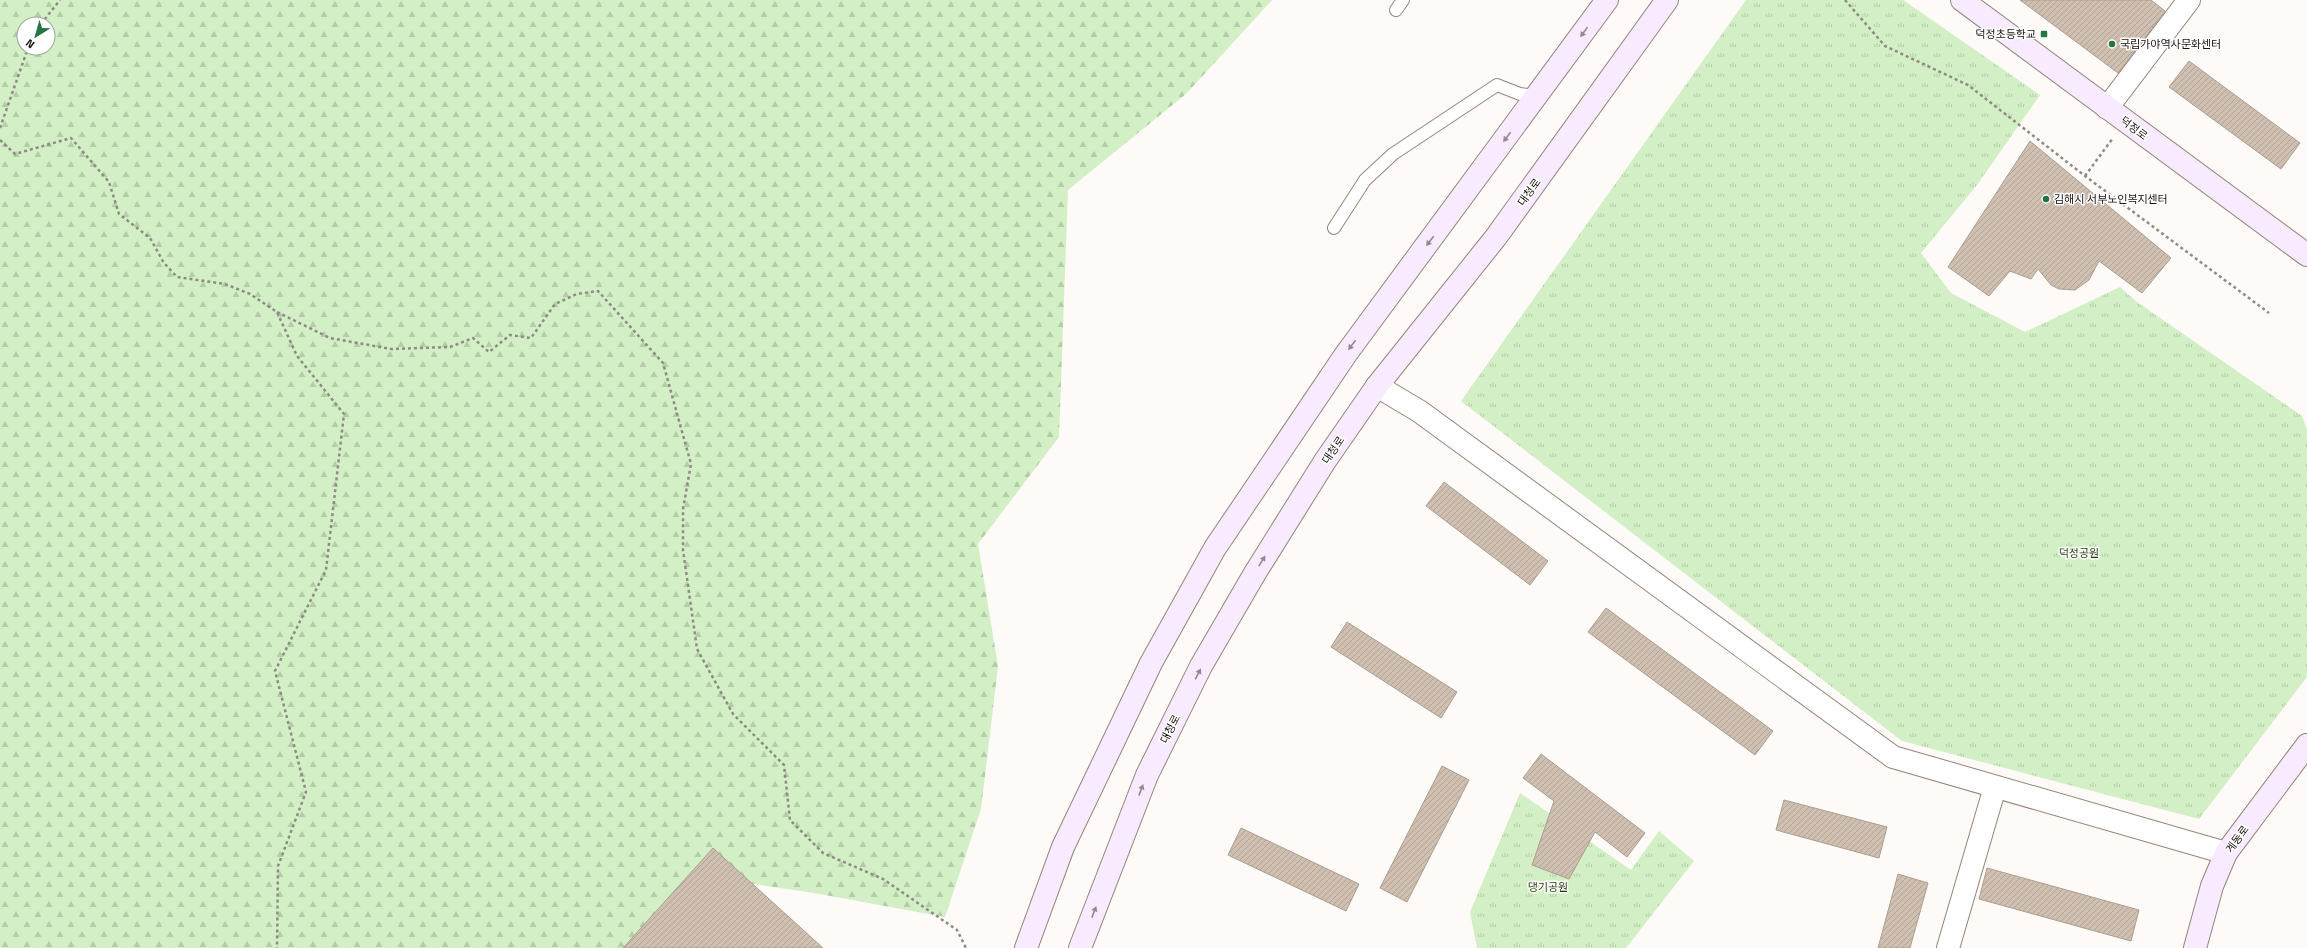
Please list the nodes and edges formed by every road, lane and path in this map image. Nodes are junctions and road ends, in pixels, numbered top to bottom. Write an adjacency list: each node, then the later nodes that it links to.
1 (60, 0): 9 (path)
2 (1403, 0): 8 (lane)
3 (1607, 0): 11 (main road, one-way to 11)
4 (1667, 0): 21 (main road, 대청로)
5 (1845, 0): 16 (path)
6 (1962, 0): 12 (main road, 덕정로)
7 (2189, 0): 12 (street)
8 (1396, 10)
9 (47, 16)
10 (25, 56): 14 (path)
11 (1537, 96): 17 (lane); 27 (main road, one-way to 27)
12 (2107, 108): 13 (main road, 덕정로)
13 (2125, 122): 16 (path); 18 (main road, 덕정로)
14 (0, 128)
15 (0, 140): 19 (path)
16 (2085, 176): 20 (path)
17 (1334, 228)
18 (2307, 255)
19 (277, 312): 25 (path); 26 (path)
20 (2269, 313)
21 (1377, 386): 23 (street); 28 (main road, 대청로, one-way to 21)
22 (2307, 745): 24 (main road, 계동로)
23 (1995, 786): 24 (street); 29 (street)
24 (2226, 853): 30 (main road, 계동로)
25 (277, 948)
26 (966, 948)
27 (1026, 948)
28 (1080, 948)
29 (1948, 948)
30 (2195, 948)

